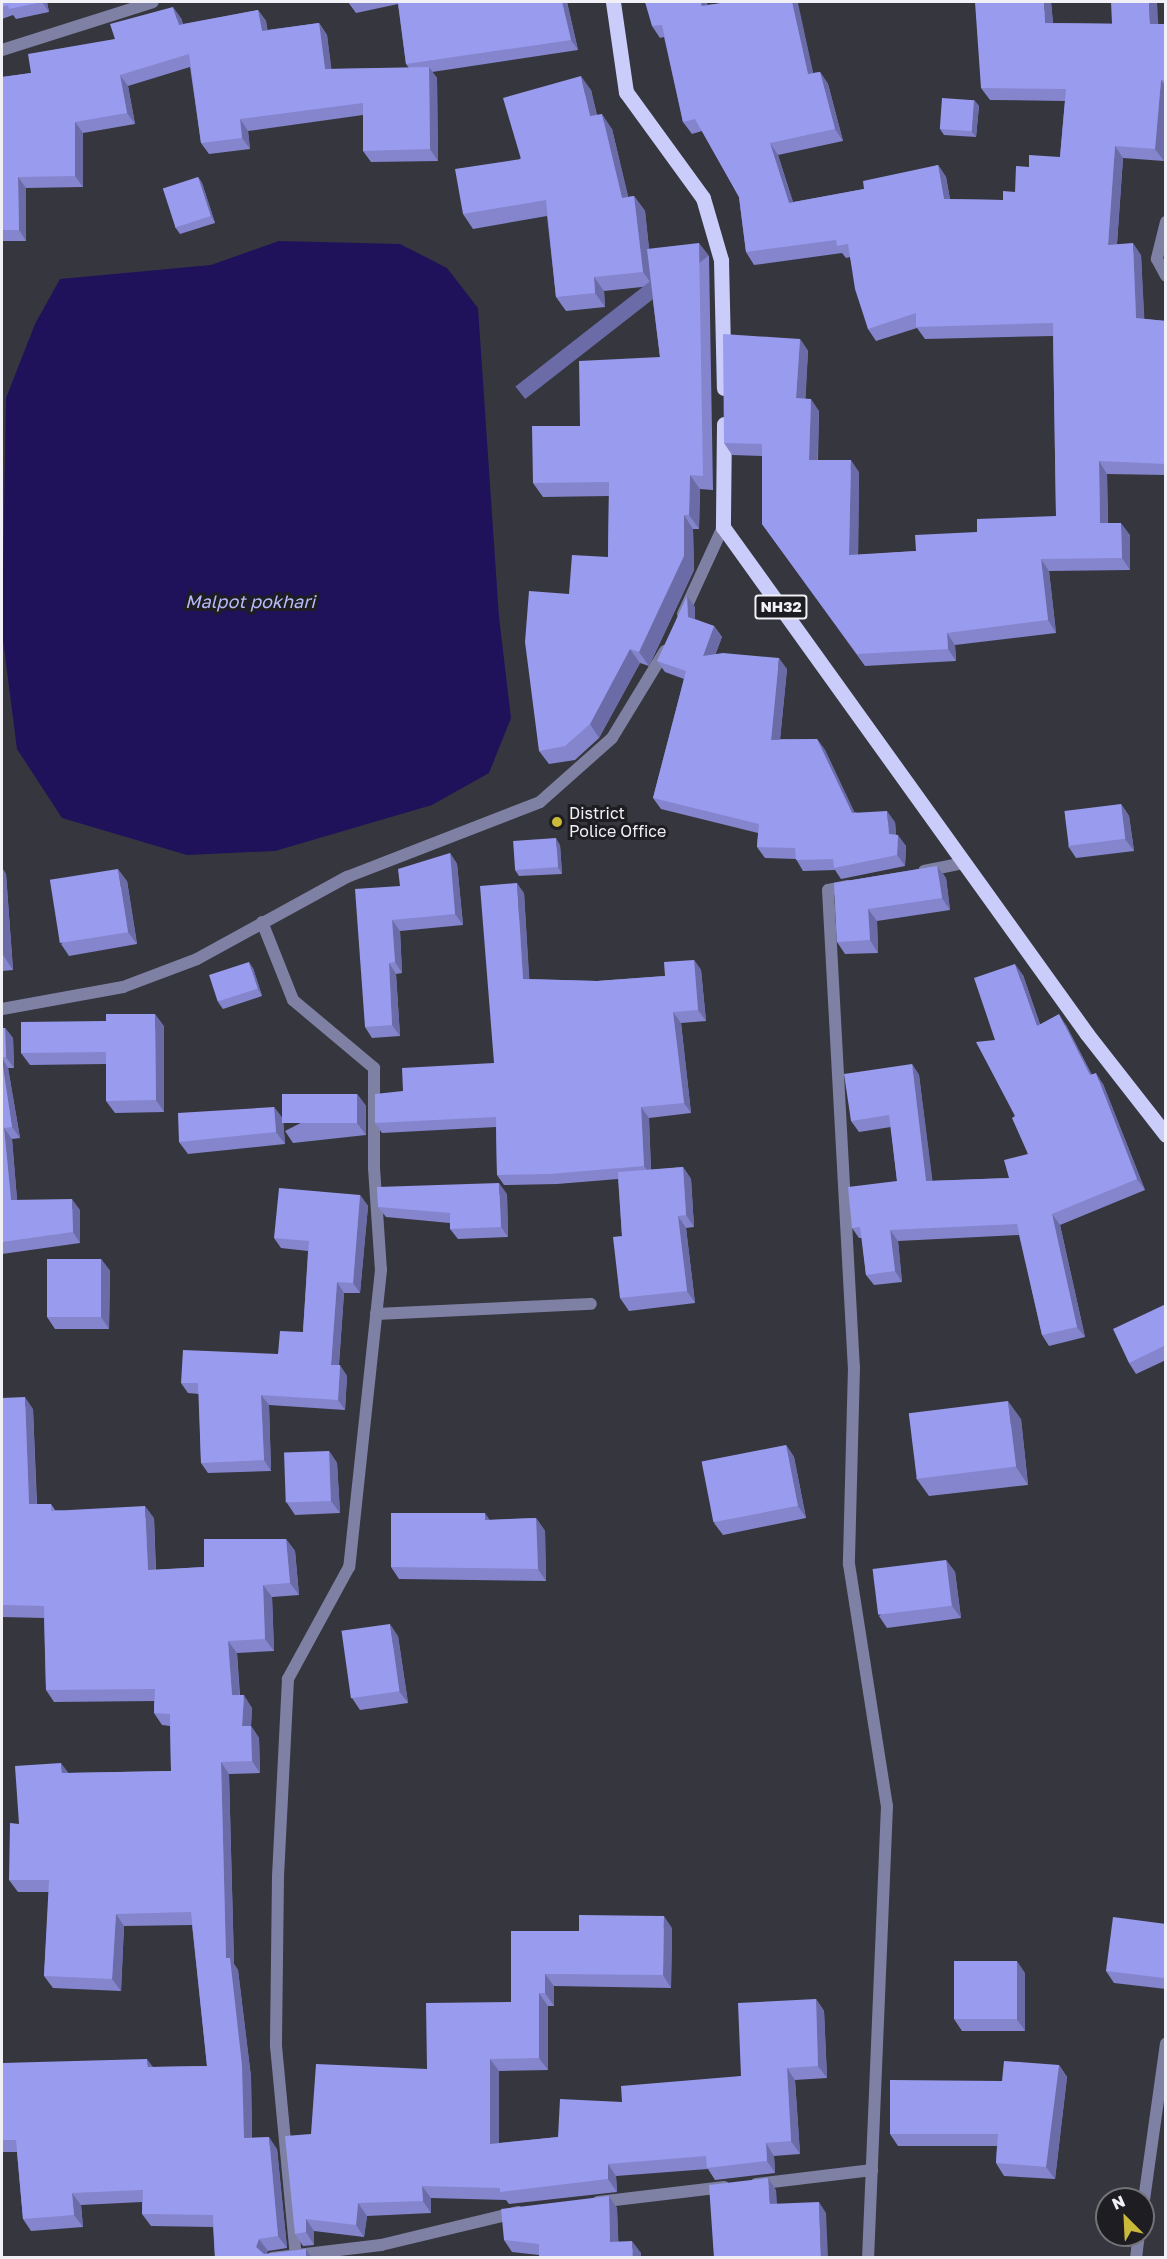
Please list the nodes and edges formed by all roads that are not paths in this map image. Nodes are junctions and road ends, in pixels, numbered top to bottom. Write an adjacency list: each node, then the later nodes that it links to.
1 (153, 2): 3 (street)
2 (613, 2): 6 (main road)
3 (2, 50)
4 (1166, 222): 5 (street)
5 (1166, 276)
6 (723, 527): 7 (main road, NH32); 10 (street)
7 (964, 863): 8 (street); 12 (main road, NH32)
8 (907, 874)
9 (862, 883): 16 (street)
10 (262, 922): 11 (street); 14 (street)
11 (2, 1009)
12 (1166, 1135)
13 (591, 1304): 14 (street)
14 (376, 1314): 20 (street)
15 (1166, 2044): 17 (street)
16 (872, 2170): 18 (street); 22 (street)
17 (1146, 2187)
18 (578, 2205)
19 (531, 2210): 20 (street)
20 (296, 2257): 21 (street)
21 (272, 2258)
22 (868, 2258)

